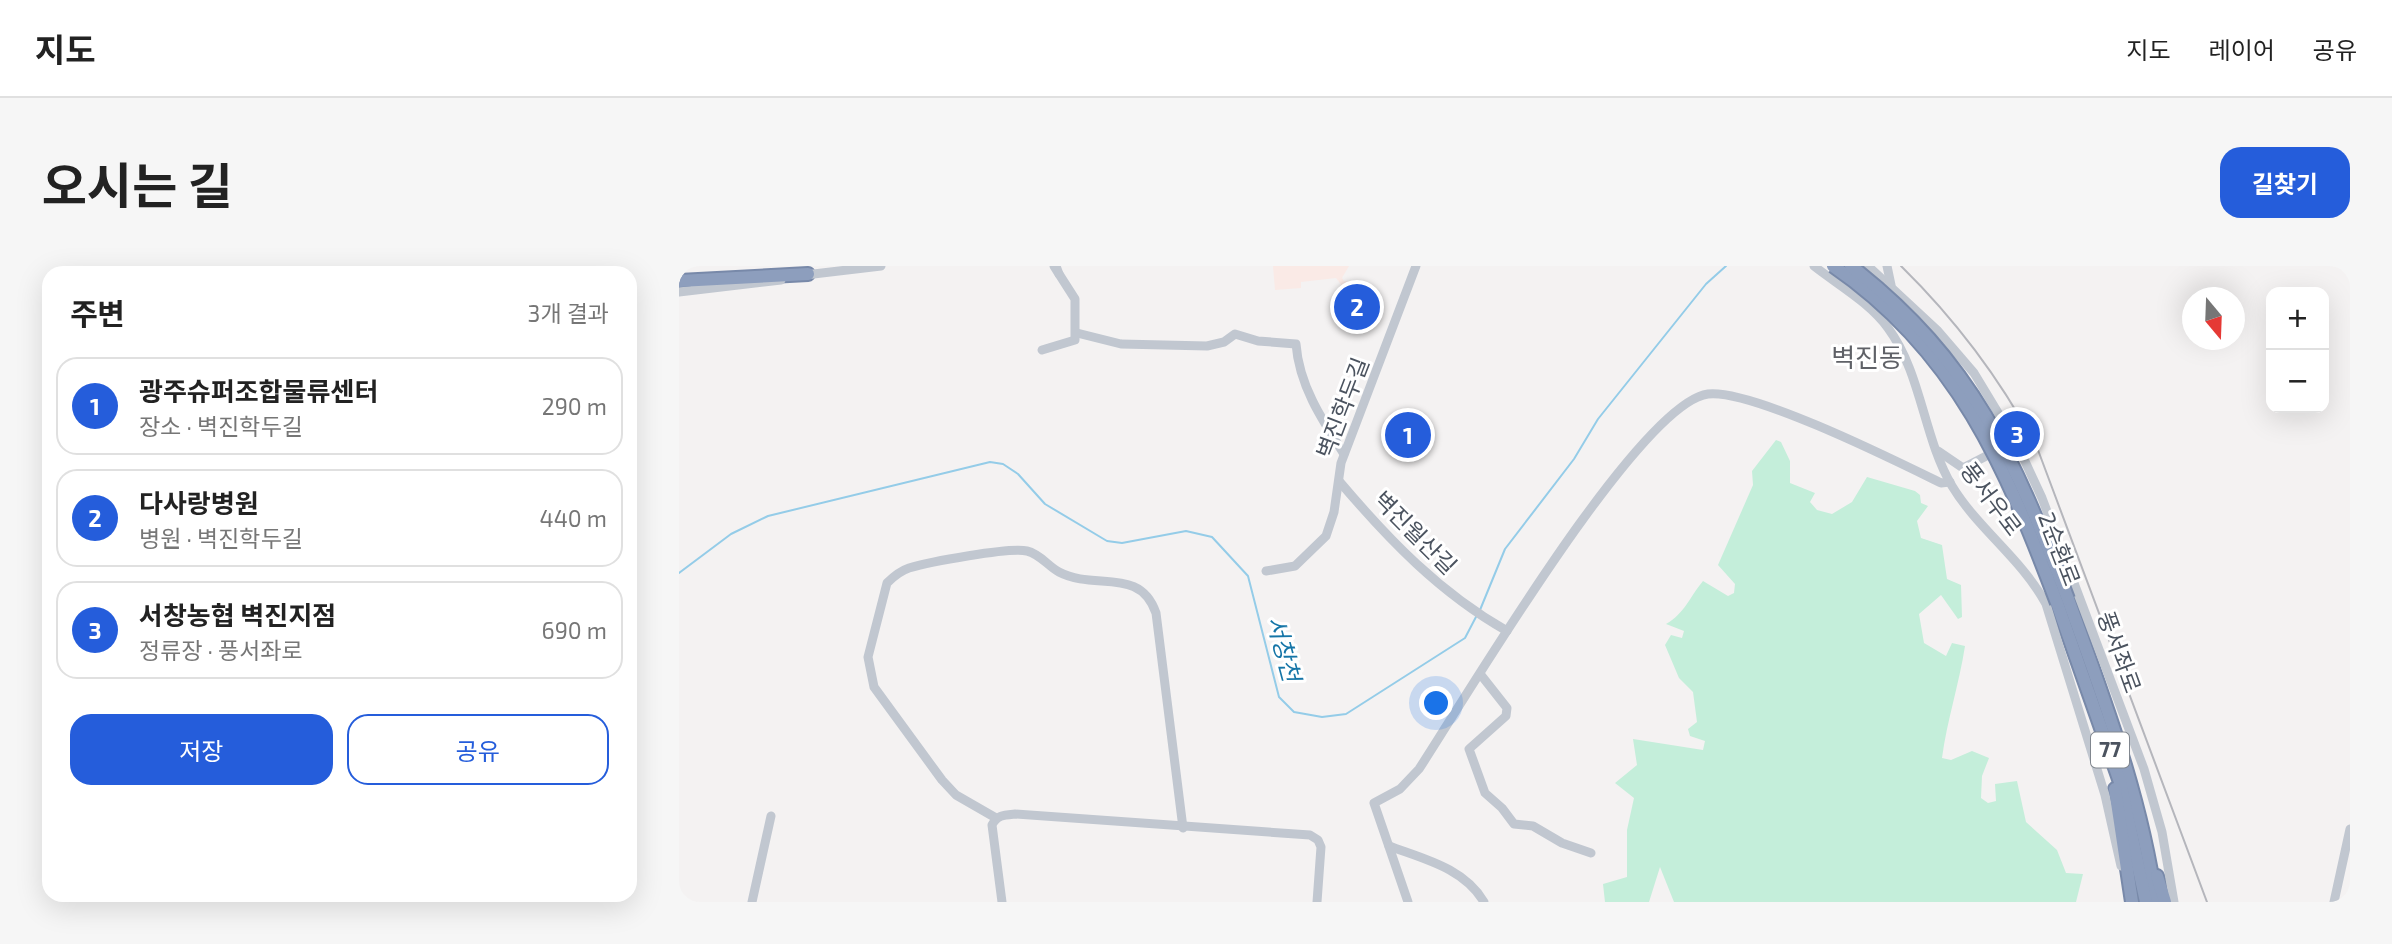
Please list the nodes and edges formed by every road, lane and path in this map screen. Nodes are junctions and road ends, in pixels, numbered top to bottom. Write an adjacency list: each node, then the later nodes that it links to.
1 (881, 266): 8 (street)
2 (1416, 266): 22 (street, 벽진학두길)
3 (1814, 266): 10 (street, 풍서우로)
4 (1851, 266): 26 (highway, 2순환로 / 77, bridge)
5 (1861, 266): 10 (street)
6 (1868, 266): 13 (street, 풍서좌로)
7 (1887, 266): 13 (street)
8 (853, 268): 11 (street)
9 (1056, 269): 17 (street)
10 (1830, 271): 16 (street, 풍서우로); 26 (highway, 2순환로 / 77, bridge)
11 (809, 274): 12 (highway); 14 (street)
12 (679, 281)
13 (1892, 286): 15 (street); 20 (street, 풍서좌로)
14 (679, 292)
15 (1896, 309): 16 (street); 19 (street)
16 (1870, 310): 19 (street, 풍서우로)
17 (1076, 332): 18 (street); 22 (street)
18 (1042, 350)
19 (1908, 365): 21 (street, 풍서우로)
20 (2014, 440): 21 (street); 46 (street, 풍서좌로)
21 (1938, 451): 24 (street, 풍서우로)
22 (1344, 454): 23 (street, 벽진학두길)
23 (1339, 481): 25 (street, 벽진학두길); 27 (street, 벽진월산길)
24 (1950, 482): 27 (street); 42 (street, 풍서우로)
25 (1266, 571)
26 (2062, 601): 29 (highway, 2순환로 / 77); 36 (highway, 2순환로 / 77)
27 (1507, 631): 28 (street)
28 (1481, 675): 34 (street); 35 (street)
29 (2111, 754): 42 (highway); 43 (highway, 2순환로 / 77)
30 (771, 816): 37 (street)
31 (996, 818): 32 (street); 32 (street); 38 (street)
32 (1184, 828): 39 (street)
33 (2350, 829): 47 (street)
34 (1389, 846): 40 (street); 41 (street)
35 (1591, 852)
36 (2150, 863): 44 (highway, 2순환로 / 77); 45 (highway)
37 (752, 902)
38 (1002, 902)
39 (1317, 902)
40 (1408, 902)
41 (1484, 902)
42 (2130, 902)
43 (2146, 902)
44 (2156, 902)
45 (2165, 902)
46 (2174, 902)
47 (2334, 902)

